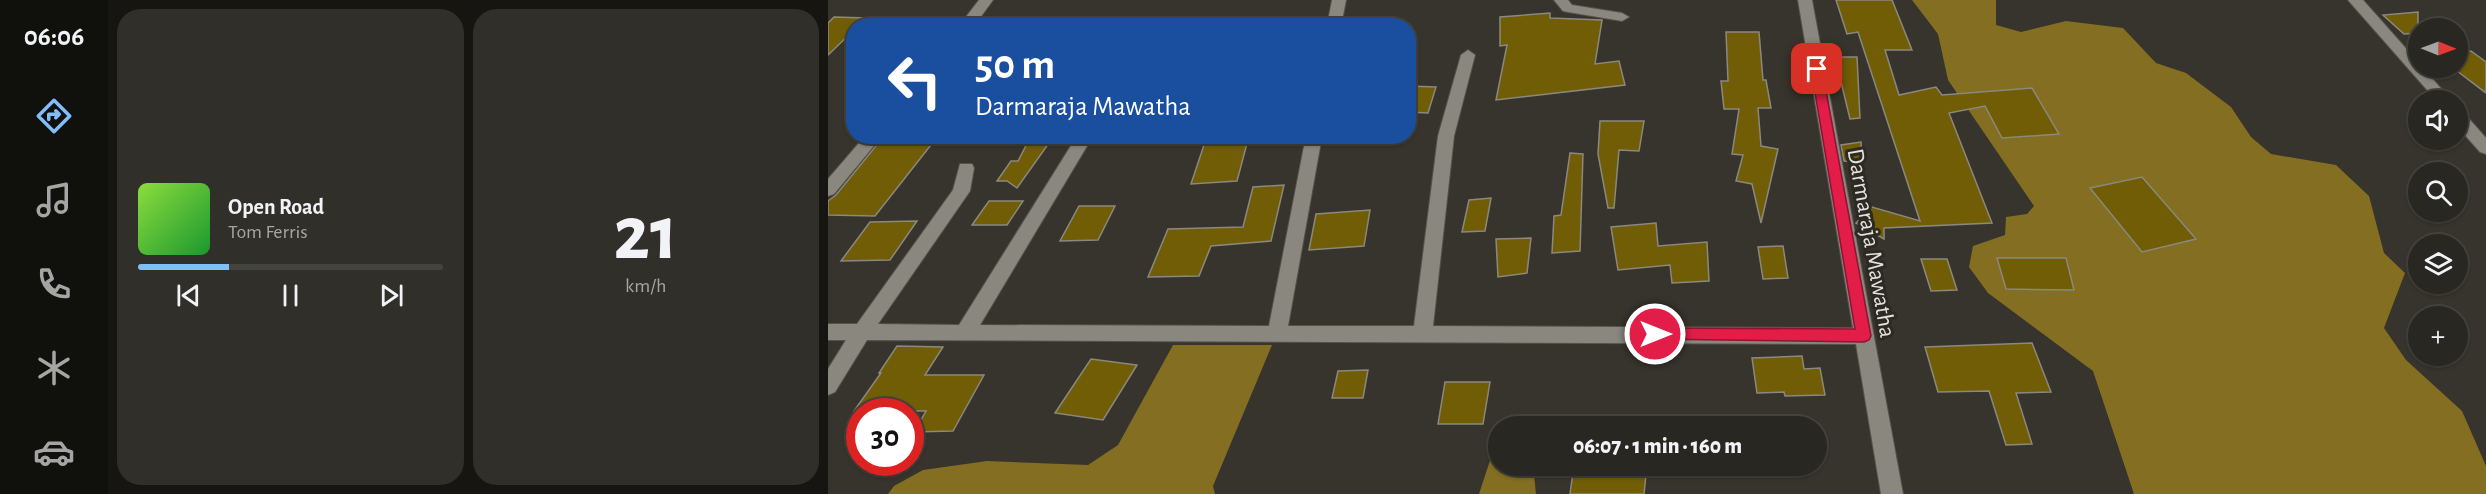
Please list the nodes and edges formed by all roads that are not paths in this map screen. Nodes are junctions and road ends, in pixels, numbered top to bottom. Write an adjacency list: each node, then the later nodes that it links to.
1 (986, 0): 7 (street)
2 (1339, 0): 8 (street)
3 (1561, 0): 6 (street)
4 (1804, 0): 23 (street, Darmaraja Mawatha)
5 (2355, 0): 10 (street)
6 (1622, 17)
7 (972, 18)
8 (1336, 18)
9 (1468, 54): 22 (street)
10 (2435, 90)
11 (2468, 128): 15 (street)
12 (867, 144): 17 (street)
13 (1080, 144): 20 (street)
14 (1312, 144): 21 (street)
15 (2486, 148)
16 (966, 168): 19 (street)
17 (828, 190)
18 (828, 332): 19 (street)
19 (862, 332): 20 (street); 24 (street)
20 (965, 332): 21 (street)
21 (1277, 332): 22 (street)
22 (1423, 333): 23 (street)
23 (1864, 336): 25 (street, Darmaraja Mawatha)
24 (828, 386)
25 (1892, 494)

